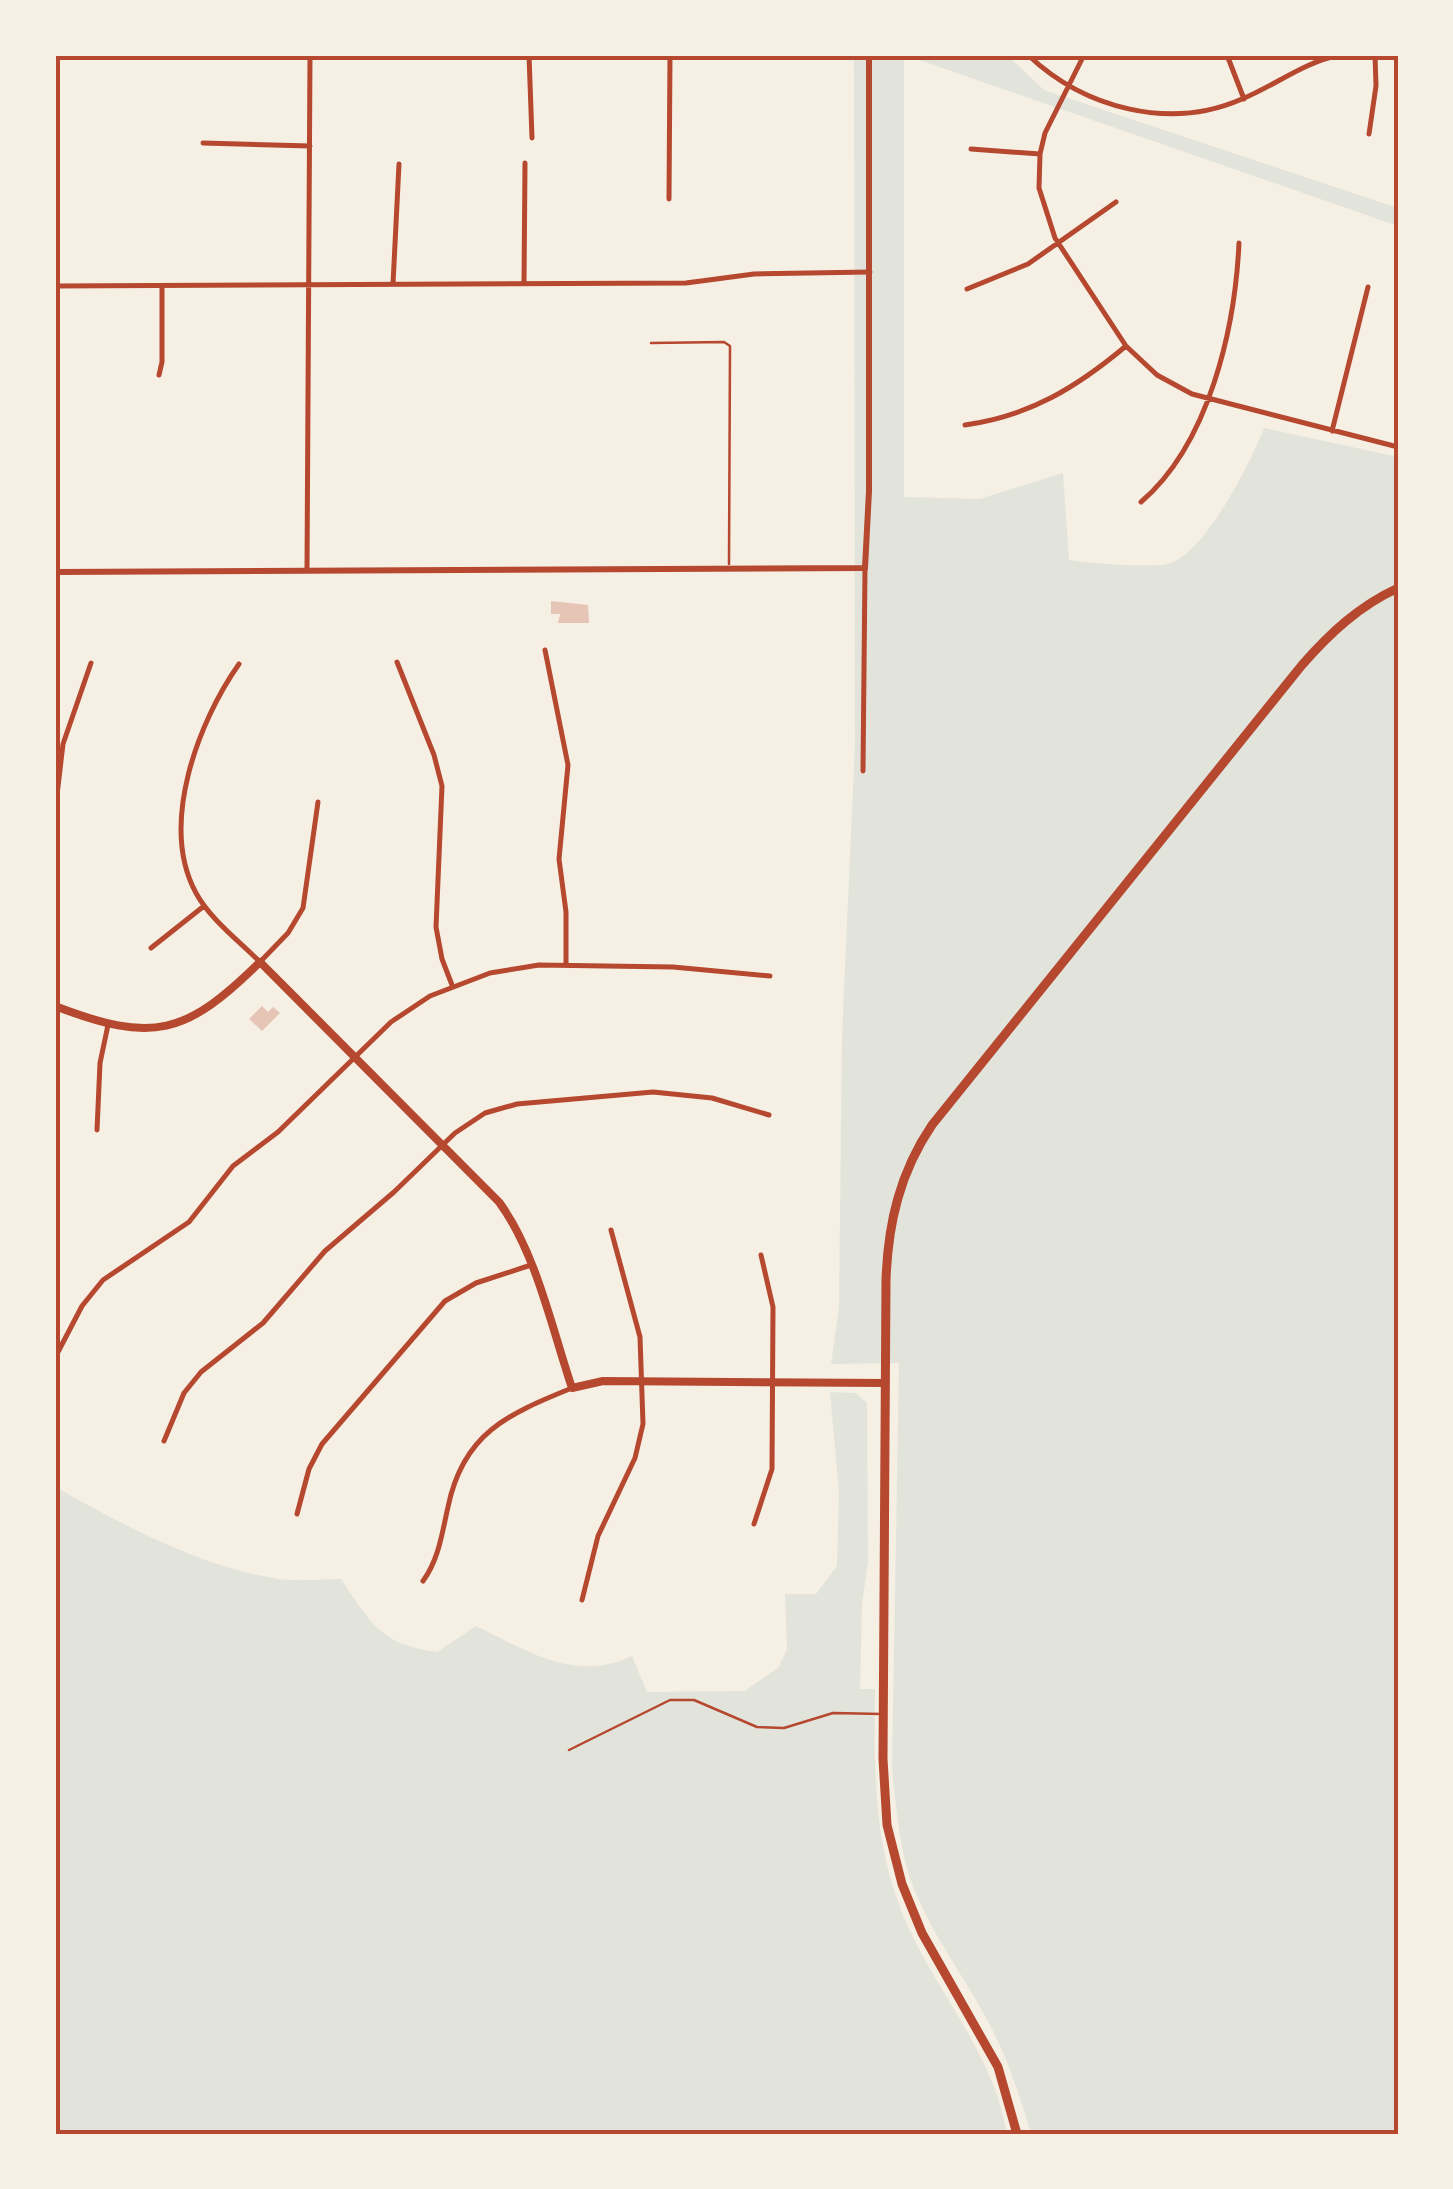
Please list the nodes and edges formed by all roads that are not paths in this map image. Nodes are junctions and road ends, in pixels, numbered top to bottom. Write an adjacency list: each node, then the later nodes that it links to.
1 (310, 55): 15 (street)
2 (529, 55): 13 (street)
3 (670, 55): 20 (street)
4 (869, 55): 24 (street)
5 (1028, 55): 10 (street)
6 (1084, 55): 10 (street)
7 (1226, 55): 11 (street)
8 (1340, 55): 11 (street)
9 (1375, 55): 12 (street)
10 (1068, 86): 11 (street); 17 (street)
11 (1244, 99)
12 (1369, 134)
13 (532, 138)
14 (203, 143): 15 (street)
15 (310, 146): 29 (street)
16 (971, 149): 17 (street)
17 (1040, 154): 23 (street)
18 (398, 164): 26 (street)
19 (525, 164): 25 (street)
20 (669, 199)
21 (1116, 202): 23 (street)
22 (1239, 244): 35 (street)
23 (1059, 245): 31 (street); 33 (street)
24 (870, 272): 25 (street); 40 (street)
25 (524, 283): 26 (street)
26 (393, 284): 29 (street)
27 (55, 286): 28 (street)
28 (162, 286): 29 (street); 34 (street)
29 (308, 286): 41 (street)
30 (1368, 287): 37 (street)
31 (968, 289)
32 (651, 343): 42 (lane)
33 (1126, 346): 35 (street); 36 (street)
34 (158, 376)
35 (1206, 400): 37 (street); 39 (street)
36 (965, 425)
37 (1332, 432): 38 (street)
38 (1398, 447)
39 (1141, 502)
40 (864, 568): 42 (street); 49 (street)
41 (307, 569): 42 (street); 43 (street)
42 (729, 569)
43 (55, 572)
44 (1398, 588): 70 (main road)
45 (546, 650): 55 (street)
46 (397, 662): 57 (street)
47 (91, 663): 51 (street)
48 (239, 664): 52 (street)
49 (863, 771)
50 (318, 802): 54 (street)
51 (55, 812)
52 (204, 906): 53 (street); 54 (street)
53 (151, 948)
54 (260, 962): 59 (main road); 60 (main road)
55 (566, 965): 56 (street); 57 (street)
56 (770, 976)
57 (452, 985): 60 (street)
58 (55, 1006): 59 (main road)
59 (108, 1026): 62 (street)
60 (354, 1056): 63 (main road); 67 (street)
61 (769, 1115): 63 (street)
62 (96, 1130)
63 (442, 1144): 66 (main road); 72 (street)
64 (611, 1230): 68 (street)
65 (761, 1254): 69 (street)
66 (530, 1265): 71 (main road); 73 (street)
67 (58, 1352)
68 (643, 1381): 69 (main road); 71 (main road); 76 (street)
69 (773, 1382): 70 (main road); 74 (street)
70 (885, 1383): 77 (main road)
71 (572, 1388): 75 (street)
72 (164, 1441)
73 (298, 1514)
74 (754, 1524)
75 (423, 1581)
76 (582, 1600)
77 (883, 1714): 78 (lane); 79 (main road)
78 (569, 1750)
79 (1017, 2134)

